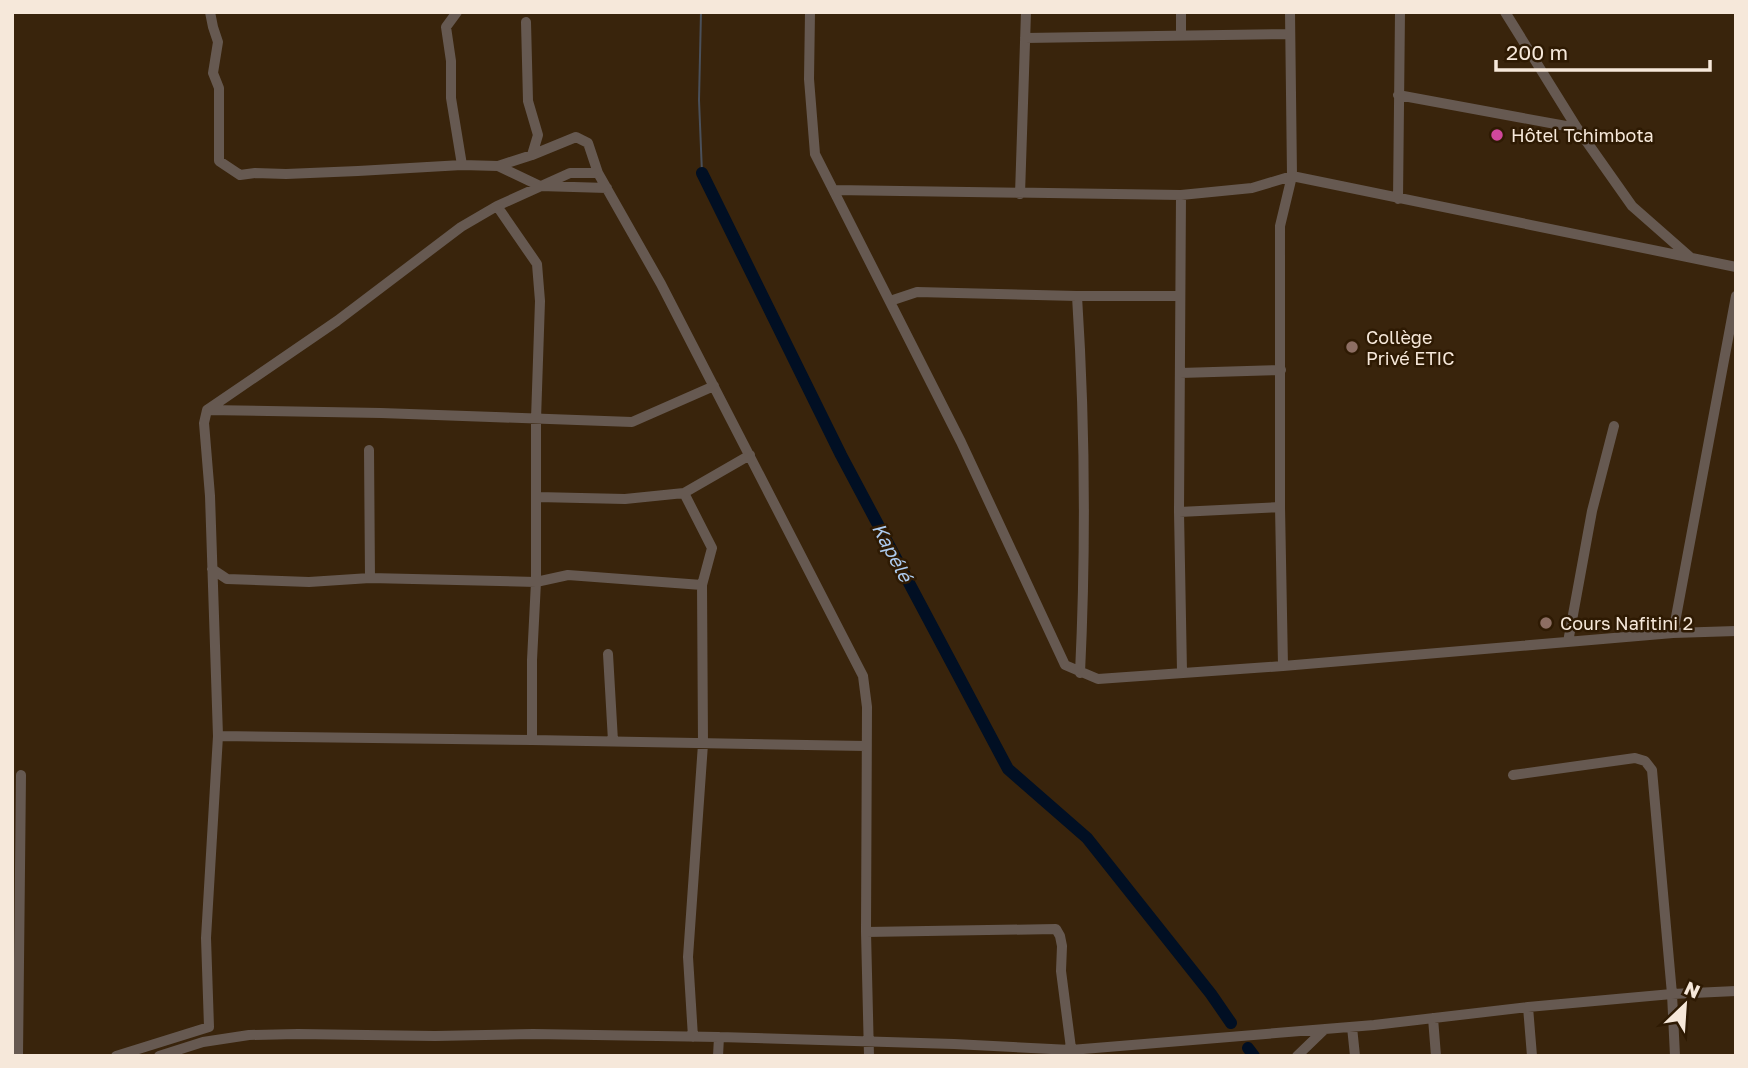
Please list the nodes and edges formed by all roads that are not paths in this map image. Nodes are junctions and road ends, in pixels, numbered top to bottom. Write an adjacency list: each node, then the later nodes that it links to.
1 (210, 12): 17 (street)
2 (457, 12): 9 (street)
3 (810, 12): 23 (street)
4 (1026, 12): 13 (street)
5 (1181, 12): 12 (street)
6 (1290, 12): 11 (street)
7 (1400, 12): 14 (street)
8 (1506, 12): 15 (street)
9 (449, 18): 17 (street)
10 (526, 22): 16 (street)
11 (1290, 34): 12 (street); 20 (street)
12 (1181, 36): 13 (street)
13 (1025, 38): 24 (street)
14 (1398, 95): 15 (street); 26 (street)
15 (1577, 128): 28 (street)
16 (532, 155): 18 (street); 19 (street)
17 (462, 165): 18 (street)
18 (498, 166): 21 (street)
19 (598, 173): 21 (street); 22 (street)
20 (1292, 176): 25 (street); 26 (street); 34 (street)
21 (540, 186): 22 (street); 27 (street)
22 (607, 188): 38 (street)
23 (834, 190): 24 (street); 33 (street)
24 (1020, 194): 25 (street)
25 (1181, 195): 31 (street)
26 (1398, 199): 28 (street)
27 (497, 206): 39 (street); 40 (street)
28 (1692, 259): 29 (street)
29 (1736, 267)
30 (1077, 296): 31 (street); 33 (street); 58 (street)
31 (1180, 296): 35 (street)
32 (1736, 296): 36 (street)
33 (890, 301): 58 (street)
34 (1281, 370): 35 (street); 46 (street)
35 (1180, 373): 47 (street)
36 (1722, 373): 37 (street); 53 (street)
37 (1736, 375)
38 (714, 386): 40 (street); 43 (street)
39 (207, 410): 40 (street); 48 (street)
40 (536, 419): 45 (street)
41 (1614, 426): 54 (street)
42 (369, 450): 49 (street)
43 (750, 455): 44 (street); 63 (street)
44 (684, 494): 45 (street); 51 (street)
45 (537, 497): 50 (street)
46 (1280, 507): 47 (street); 56 (street)
47 (1179, 512): 57 (street)
48 (212, 569): 49 (street); 59 (street)
49 (370, 578): 50 (street)
50 (536, 582): 51 (street); 60 (street)
51 (702, 585): 62 (street)
52 (1736, 631): 53 (street)
53 (1673, 634): 54 (street)
54 (1568, 642): 56 (street)
55 (608, 654): 61 (street)
56 (1283, 666): 57 (street)
57 (1182, 672): 58 (street)
58 (1080, 673)
59 (218, 736): 60 (street); 79 (street)
60 (532, 740): 61 (street)
61 (613, 741): 62 (street)
62 (702, 744): 63 (street); 73 (street)
63 (866, 746): 66 (street)
64 (21, 775): 78 (street)
65 (1513, 775): 68 (street)
66 (866, 932): 75 (street); 77 (street)
67 (1736, 991): 68 (street)
68 (1672, 994): 69 (street); 88 (street)
69 (1528, 1007): 70 (street); 87 (street)
70 (1433, 1018): 71 (street); 86 (street)
71 (1352, 1027): 72 (street); 85 (street)
72 (1325, 1029): 77 (street); 84 (street)
73 (693, 1037): 74 (street); 80 (street)
74 (719, 1037): 75 (street); 81 (street)
75 (869, 1042): 76 (street); 82 (street)
76 (954, 1044): 77 (street); 83 (street)
77 (1072, 1053)
78 (18, 1056)
79 (116, 1056)
80 (159, 1056)
81 (718, 1056)
82 (869, 1056)
83 (954, 1056)
84 (1297, 1056)
85 (1355, 1056)
86 (1437, 1056)
87 (1532, 1056)
88 (1675, 1056)

